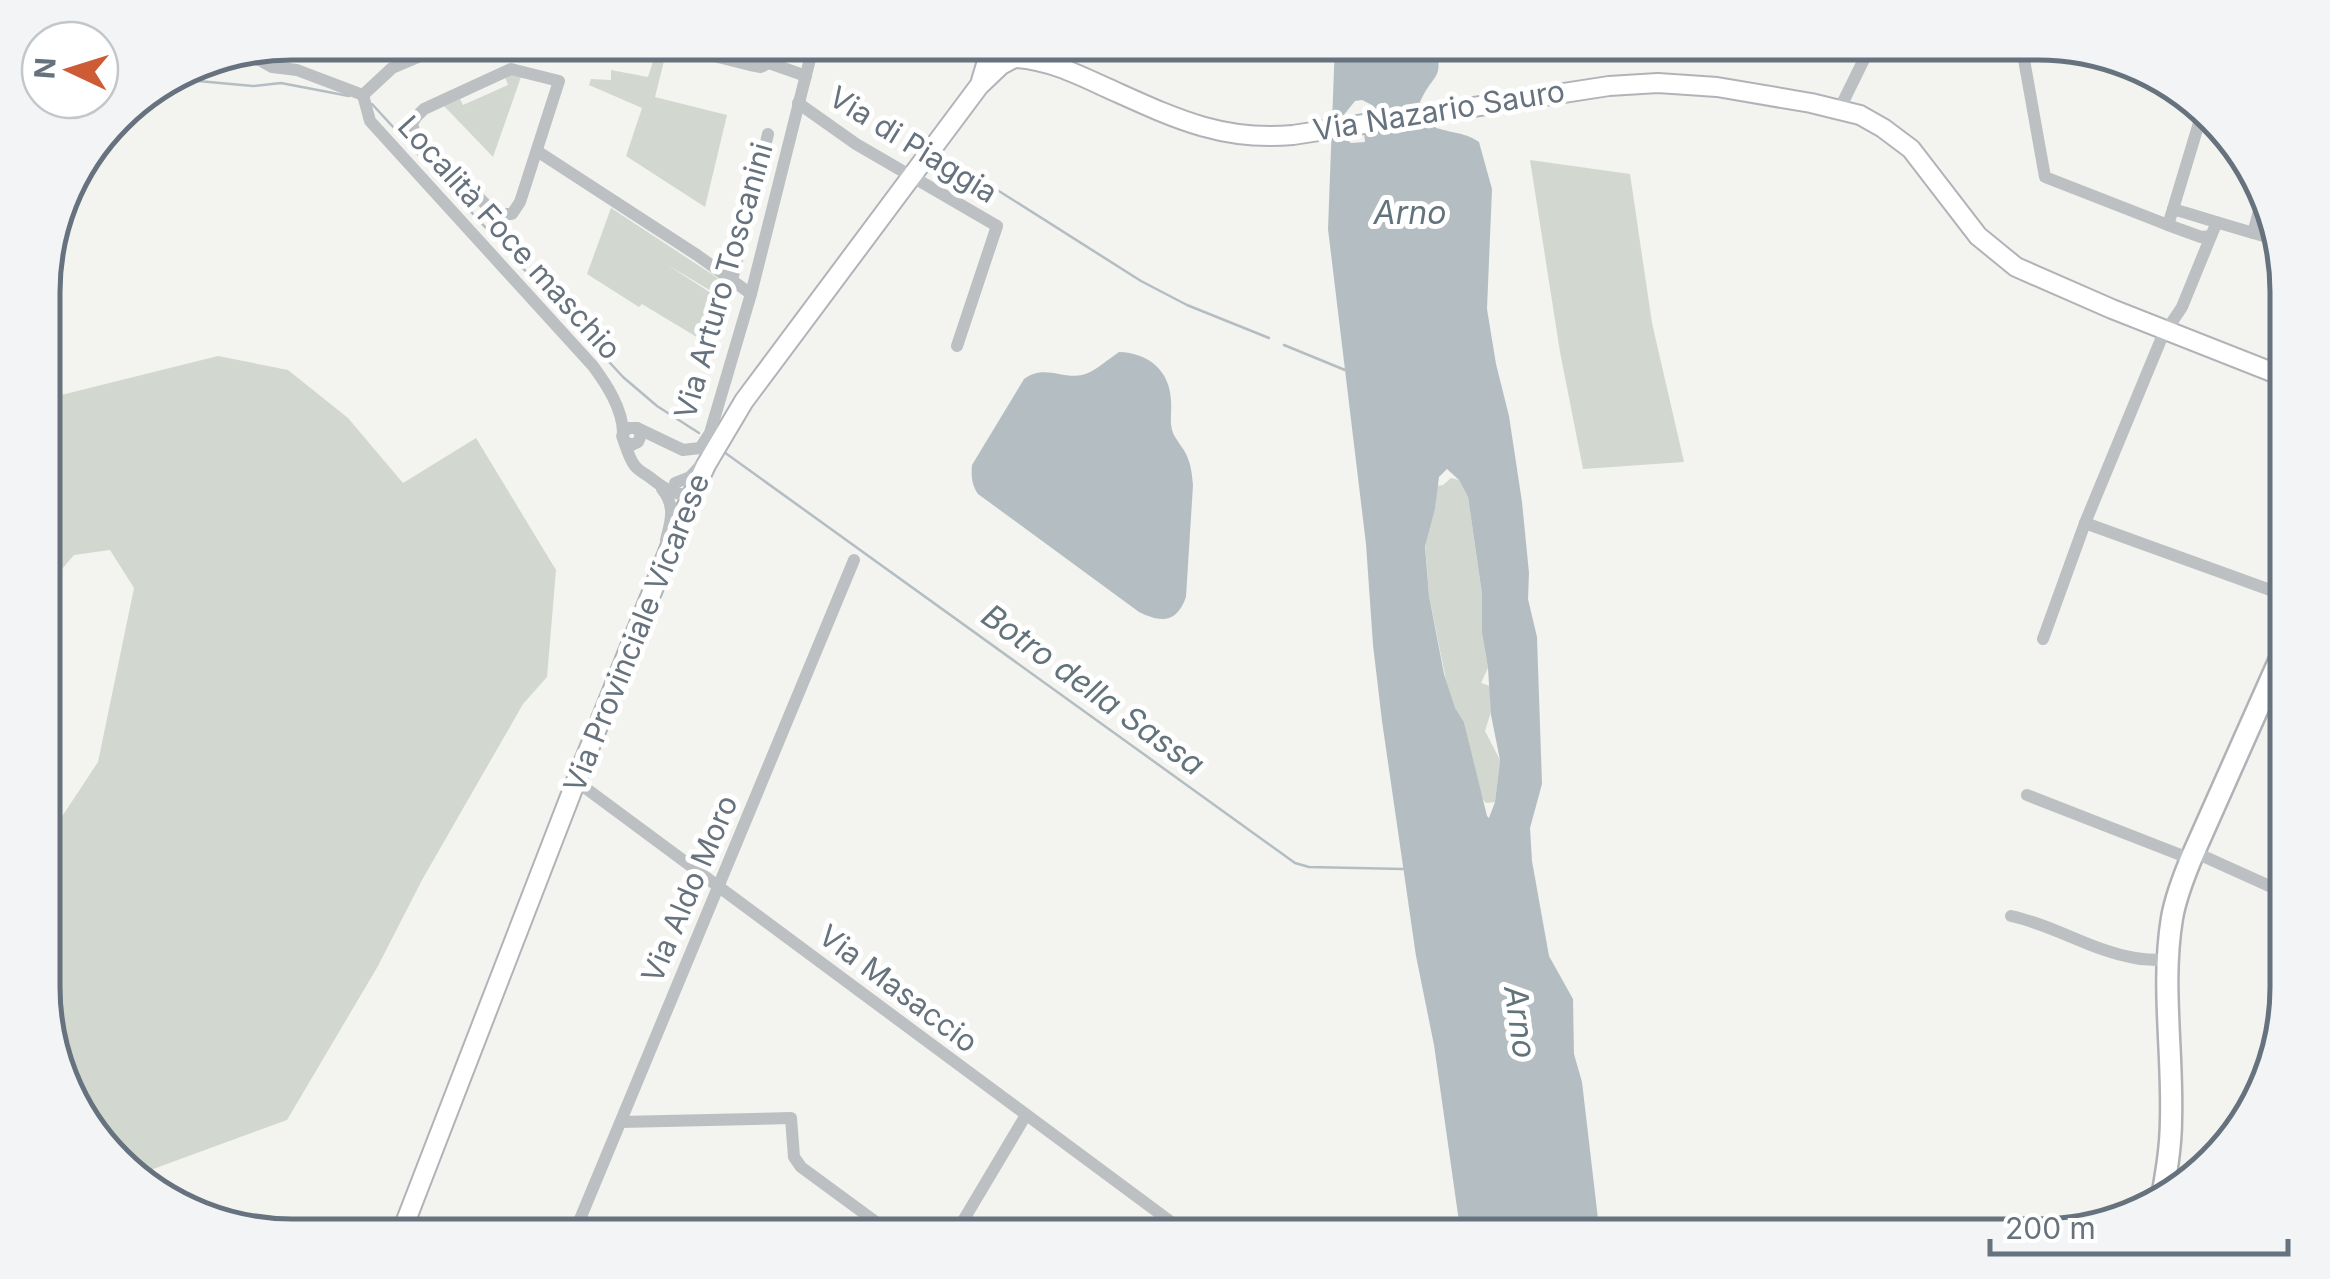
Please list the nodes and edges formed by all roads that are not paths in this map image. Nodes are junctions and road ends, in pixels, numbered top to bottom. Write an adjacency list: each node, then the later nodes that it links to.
1 (410, 60): 14 (street)
2 (731, 60): 11 (street)
3 (769, 60): 11 (street)
4 (808, 60): 12 (street, Via Arturo Toscanini)
5 (985, 60): 13 (main road, Via Provinciale Vicarese)
6 (1008, 60): 13 (main road, Via Provinciale Vicarese)
7 (1041, 60): 30 (main road, Via Nazario Sauro)
8 (1863, 60): 15 (street)
9 (2024, 60): 24 (street)
10 (263, 62): 14 (street)
11 (769, 63): 12 (street)
12 (806, 76): 16 (street, Via Arturo Toscanini)
13 (979, 86): 20 (main road, Via Provinciale Vicarese)
14 (362, 95): 34 (street, Località Foce maschio)
15 (1843, 102)
16 (798, 103): 20 (street, Via di Piaggia); 29 (street, Via Arturo Toscanini)
17 (2198, 125): 21 (street)
18 (768, 134): 28 (street)
19 (536, 150): 19 (street); 28 (street)
20 (912, 177): 31 (street, Via di Piaggia); 33 (main road, Via Provinciale Vicarese)
21 (2173, 209): 23 (street); 24 (street)
22 (2258, 217): 25 (street)
23 (2217, 222): 25 (street); 27 (street)
24 (2168, 225): 27 (street)
25 (2254, 233): 26 (street)
26 (2263, 235)
27 (2211, 236): 30 (street)
28 (732, 280): 29 (street)
29 (751, 294): 34 (street, Via Arturo Toscanini)
30 (2165, 329): 32 (main road, Via Nazario Sauro); 37 (street)
31 (957, 346)
32 (2270, 371)
33 (723, 434): 35 (street); 36 (main road, Via Provinciale Vicarese)
34 (632, 436): 35 (street)
35 (668, 485): 36 (street); 39 (street)
36 (692, 494): 39 (main road, Via Provinciale Vicarese)
37 (2085, 523): 40 (street); 41 (street)
38 (854, 560): 46 (street, Via Aldo Moro)
39 (660, 571): 43 (main road, Via Provinciale Vicarese)
40 (2270, 590)
41 (2043, 639)
42 (2270, 681): 45 (main road)
43 (576, 781): 46 (street, Via Masaccio); 53 (main road, Via Provinciale Vicarese)
44 (2028, 795): 45 (street)
45 (2192, 855): 47 (street); 49 (main road)
46 (717, 886): 50 (street, Via Masaccio); 51 (street, Via Aldo Moro)
47 (2270, 887)
48 (2011, 916): 49 (street)
49 (2167, 960): 52 (main road)
50 (1026, 1115): 56 (street); 57 (street, Via Masaccio)
51 (622, 1122): 54 (street, Via Aldo Moro); 55 (street)
52 (2164, 1182)
53 (406, 1219)
54 (580, 1219)
55 (872, 1219)
56 (964, 1219)
57 (1167, 1219)

